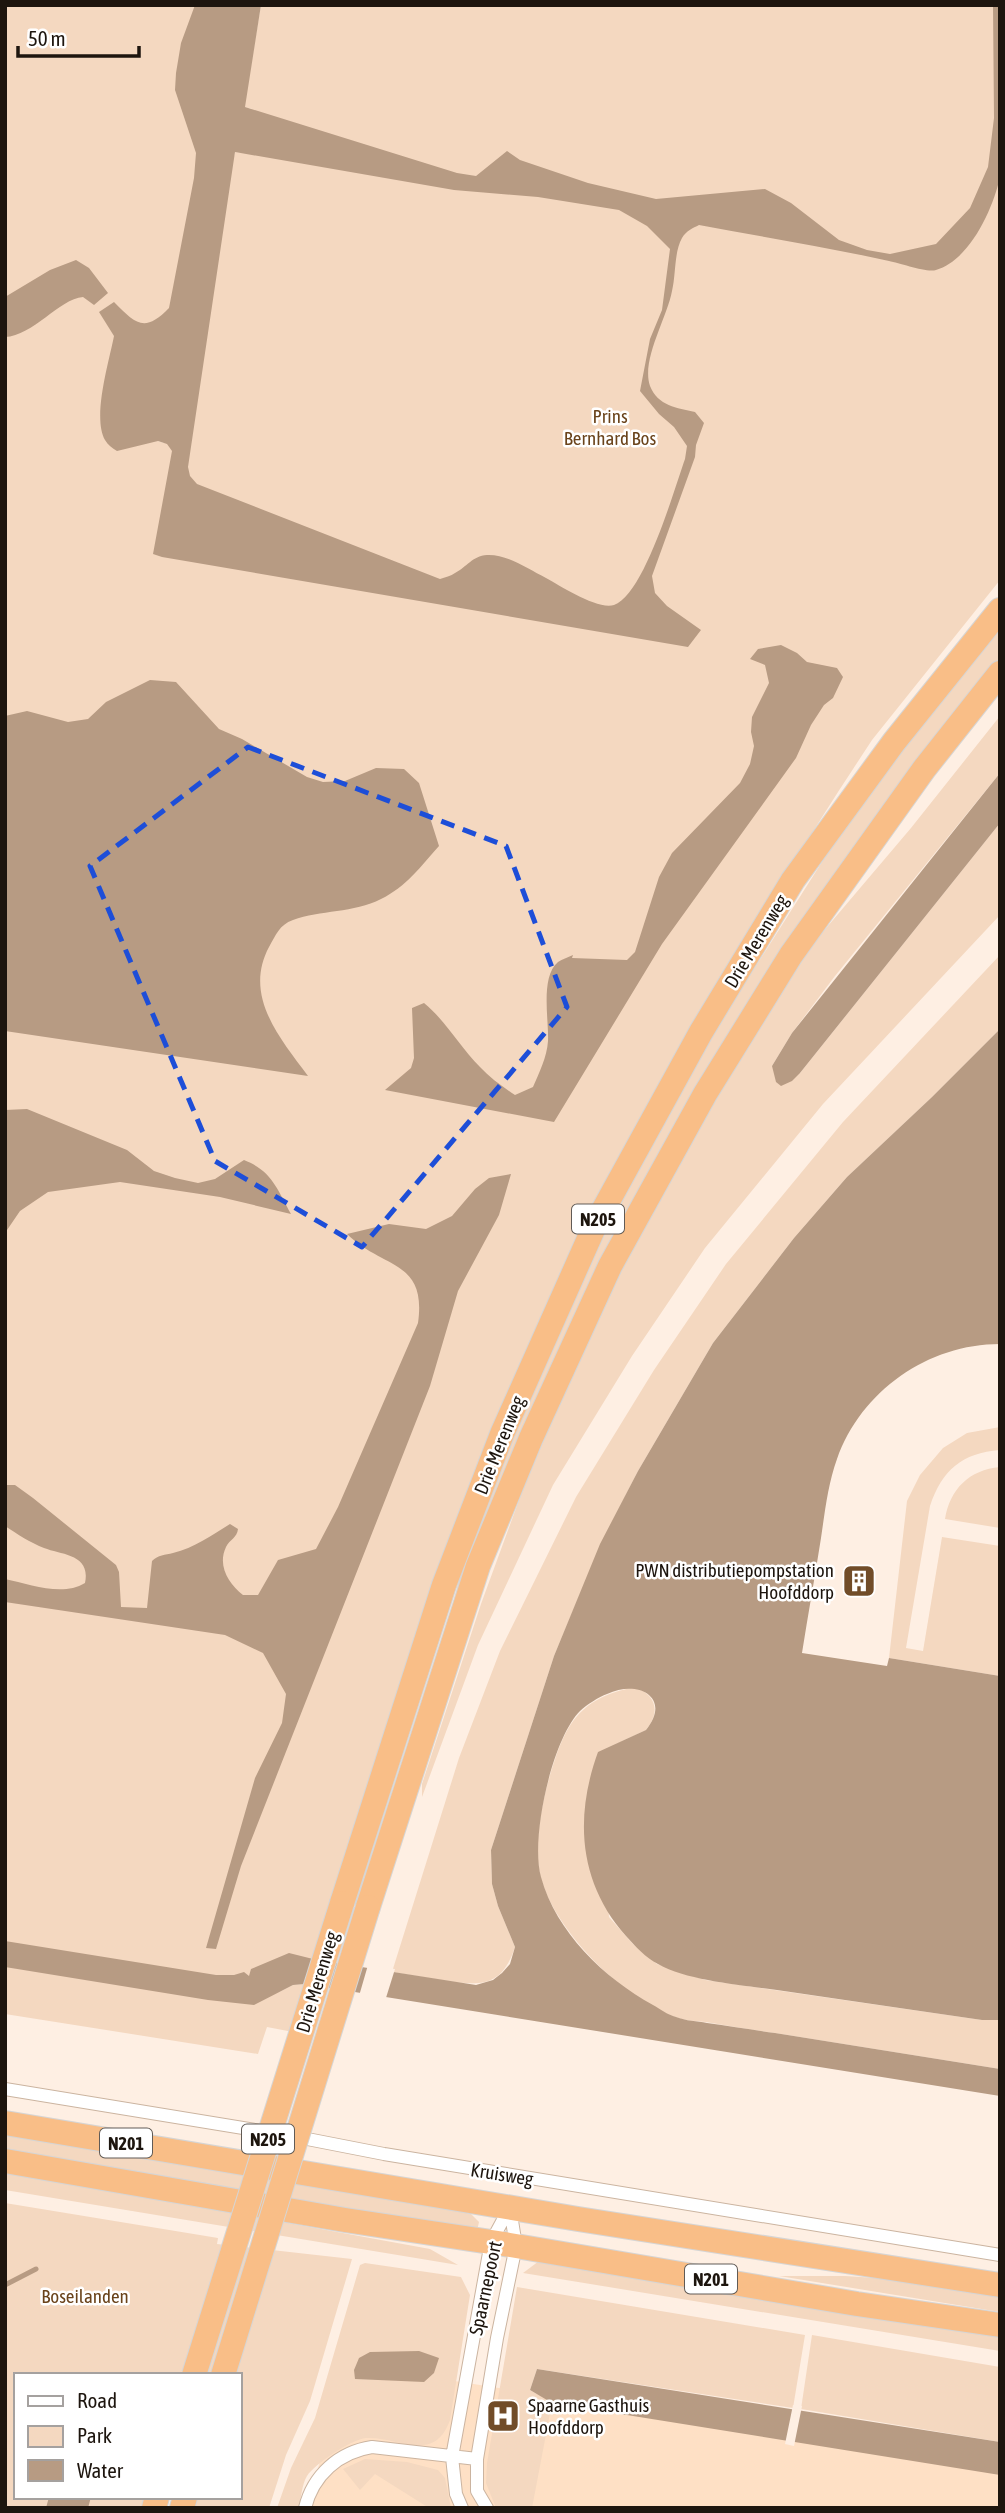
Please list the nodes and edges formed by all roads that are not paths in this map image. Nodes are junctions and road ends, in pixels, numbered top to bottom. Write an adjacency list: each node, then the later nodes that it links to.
1 (1000, 610): 11 (highway, Drie Merenweg / N205, bridge)
2 (1000, 673): 12 (highway, Drie Merenweg / N205, bridge)
3 (5, 2089): 8 (street, Kruisweg)
4 (5, 2123): 6 (highway, Kruisweg / N201)
5 (5, 2161): 7 (highway, N201)
6 (510, 2207): 7 (street, Spaarnepoort); 7 (street, Spaarnepoort); 9 (highway, Kruisweg / N201)
7 (503, 2244): 10 (highway, N201); 13 (street, Spaarnepoort); 14 (street, Spaarnepoort)
8 (1000, 2255)
9 (1000, 2286)
10 (1000, 2325)
11 (195, 2373)
12 (224, 2373)
13 (452, 2457): 14 (street); 15 (street); 16 (street, Spaarnepoort)
14 (477, 2459): 17 (street, Spaarnepoort)
15 (305, 2508)
16 (461, 2508)
17 (487, 2508)

